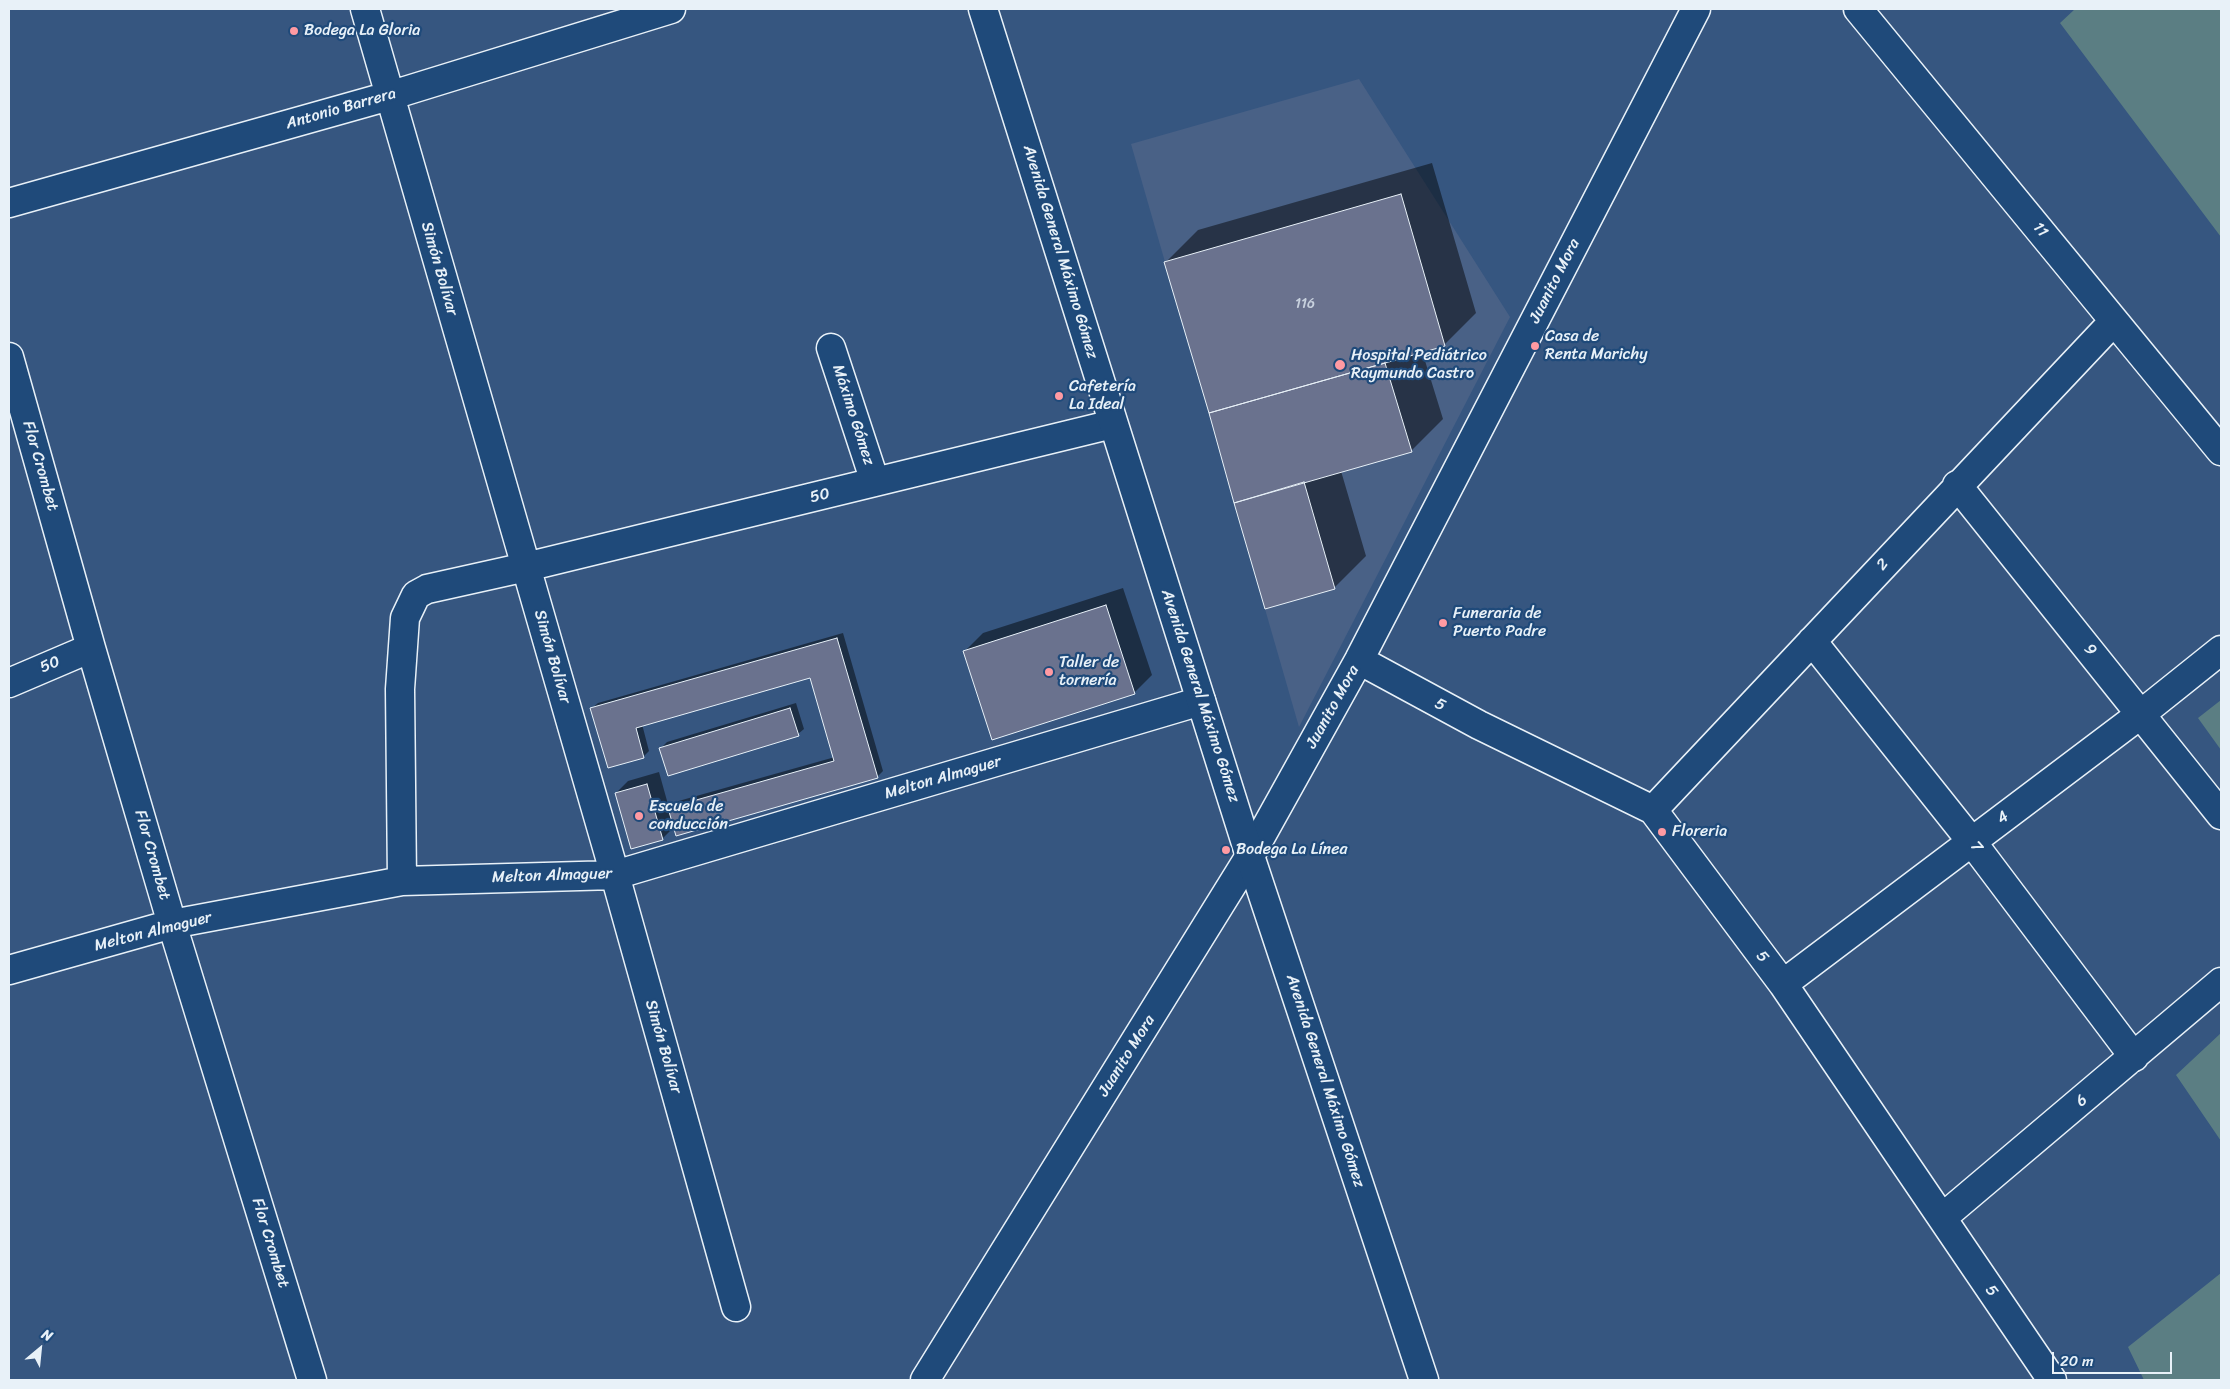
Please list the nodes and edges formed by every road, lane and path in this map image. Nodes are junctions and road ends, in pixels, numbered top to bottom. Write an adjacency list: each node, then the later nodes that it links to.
1 (365, 9): 6 (street, Simón Bolívar)
2 (671, 9): 6 (street, Antonio Barrera)
3 (983, 9): 11 (street, Avenida General Máximo Gómez)
4 (1696, 9): 19 (street, Juanito Mora)
5 (1858, 9): 8 (street, 11)
6 (389, 96): 7 (street, Antonio Barrera); 15 (street, Simón Bolívar)
7 (9, 203)
8 (2114, 321): 12 (street, 11); 14 (street, 2)
9 (831, 348): 13 (street, Máximo Gómez)
10 (9, 357): 17 (street, Flor Crombet)
11 (1113, 424): 13 (street, 50); 21 (street, Avenida General Máximo Gómez)
12 (2221, 451)
13 (875, 482): 15 (street, 50)
14 (1957, 485): 16 (street, 2); 22 (street, 9)
15 (526, 567): 27 (street, Simón Bolívar); 28 (street, 50)
16 (1812, 641): 23 (street, 2); 25 (street, 7)
17 (91, 648): 20 (street, 50); 29 (street, Flor Crombet)
18 (2221, 650): 22 (street, 4)
19 (1359, 660): 23 (street, 5); 26 (street, Juanito Mora)
20 (9, 683)
21 (1201, 702): 26 (street, Avenida General Máximo Gómez); 27 (street, Melton Almaguer)
22 (2141, 714): 24 (street, 9); 25 (street, 4)
23 (1653, 810): 32 (street, 5)
24 (2221, 815)
25 (1972, 842): 32 (street, 4); 33 (street, 7)
26 (1250, 856): 37 (street, Juanito Mora); 38 (street, Avenida General Máximo Gómez)
27 (615, 875): 28 (street, Melton Almaguer); 35 (street, Simón Bolívar)
28 (402, 881): 29 (street, Melton Almaguer)
29 (172, 924): 30 (street, Melton Almaguer); 36 (street, Flor Crombet)
30 (9, 970)
31 (2221, 982): 33 (street, 6)
32 (1783, 984): 34 (street, 5)
33 (2134, 1057): 34 (street, 6)
34 (1942, 1218): 39 (street, 5)
35 (736, 1307)
36 (312, 1380)
37 (925, 1380)
38 (1424, 1380)
39 (2052, 1380)

